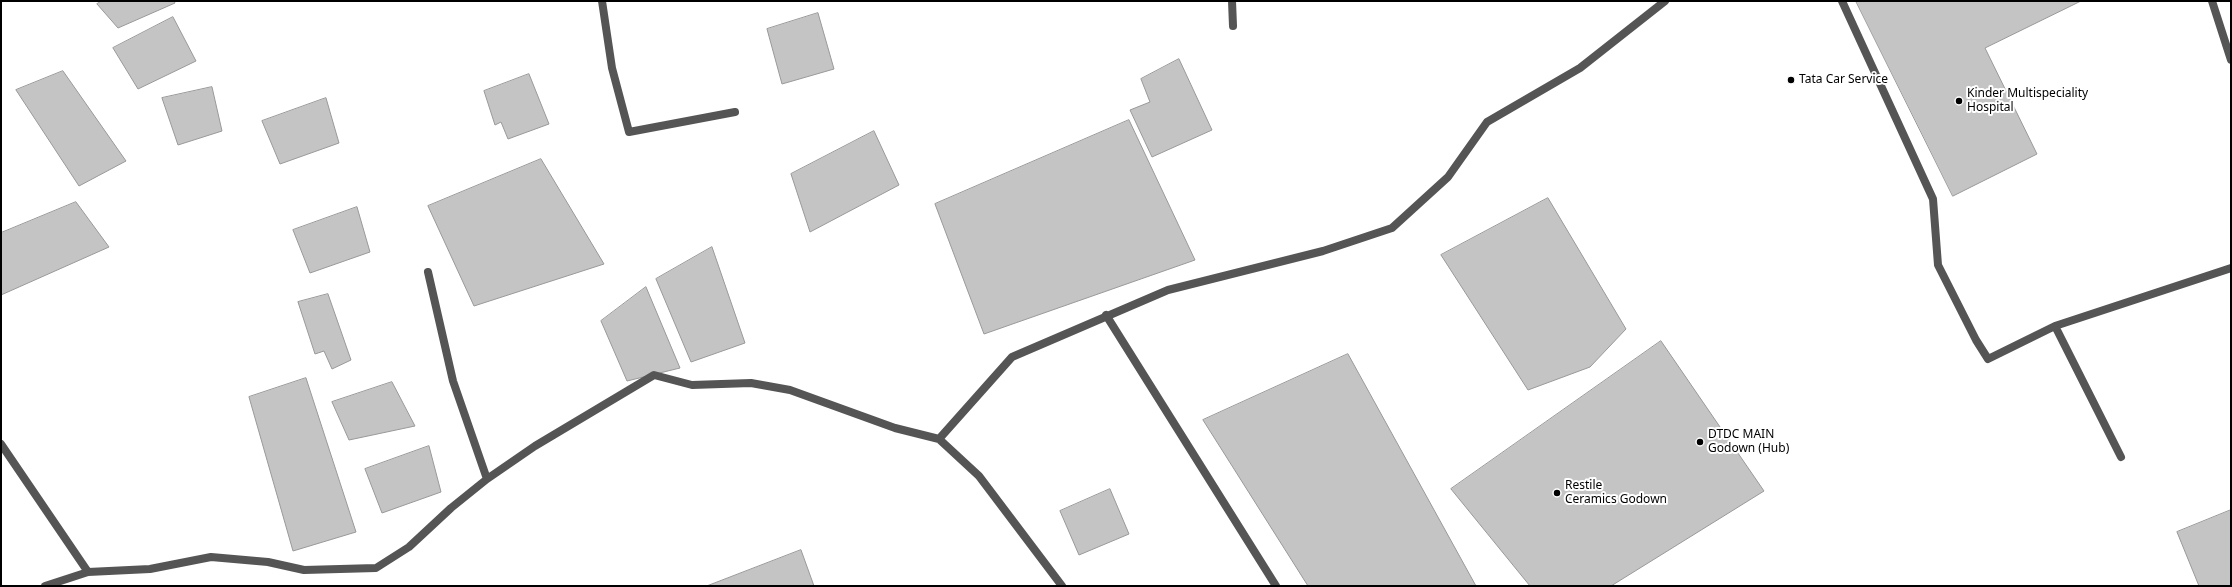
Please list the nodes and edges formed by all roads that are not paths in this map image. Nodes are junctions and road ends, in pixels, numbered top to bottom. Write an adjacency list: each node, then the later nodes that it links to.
1 (602, 1): 8 (street)
2 (1232, 1): 6 (street)
3 (1665, 1): 11 (street)
4 (1842, 1): 12 (street)
5 (2212, 1): 7 (street)
6 (1233, 26)
7 (2231, 60)
8 (735, 112)
9 (2231, 268): 12 (street)
10 (428, 272): 16 (street)
11 (1106, 316): 13 (street); 20 (street)
12 (2055, 326): 15 (street)
13 (939, 439): 16 (street); 19 (street)
14 (1, 444): 17 (street)
15 (2121, 457)
16 (487, 479): 17 (street)
17 (88, 572): 18 (street)
18 (45, 586)
19 (1062, 586)
20 (1276, 586)

